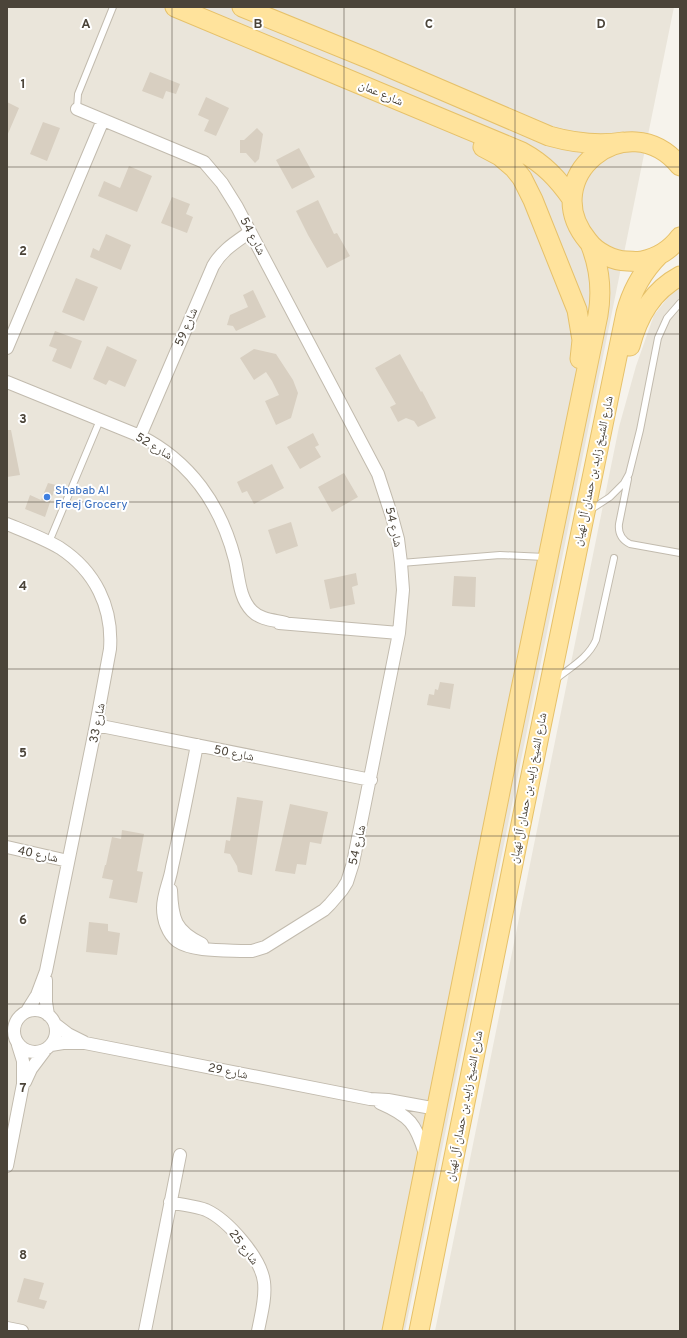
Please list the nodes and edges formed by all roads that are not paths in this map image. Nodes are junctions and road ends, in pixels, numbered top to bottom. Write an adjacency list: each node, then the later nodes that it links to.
1 (113, 7): 4 (lane)
2 (175, 7): 5 (main road, شارع عمان)
3 (242, 7): 7 (main road)
4 (77, 110): 6 (street, شارع 54)
5 (433, 115): 9 (main road, شارع عمان); 19 (main road)
6 (103, 120): 10 (street, شارع 54); 16 (street)
7 (623, 142): 8 (main road); 9 (main road)
8 (680, 166)
9 (572, 200): 12 (main road)
10 (250, 232): 21 (street, شارع 59); 31 (street, شارع 54)
11 (678, 241): 13 (main road)
12 (591, 246): 13 (main road); 19 (main road)
13 (660, 255): 18 (main road, شارع الشيخ زايد بن حمدان آل نهيان)
14 (680, 276): 18 (main road)
15 (680, 303): 22 (lane)
16 (7, 348)
17 (7, 382): 20 (street, شارع 52)
18 (608, 400): 23 (main road, شارع الشيخ زايد بن حمدان آل نهيان)
19 (579, 409): 29 (main road)
20 (100, 420): 21 (street, شارع 52); 25 (lane)
21 (140, 436): 32 (street, شارع 52)
22 (629, 474): 23 (lane); 27 (lane)
23 (585, 512): 33 (main road, شارع الشيخ زايد بن حمدان آل نهيان)
24 (7, 524): 25 (street, شارع 33)
25 (49, 542): 34 (street, شارع 33)
26 (680, 548): 27 (lane)
27 (673, 552): 28 (lane)
28 (680, 553)
29 (549, 558): 31 (lane); 47 (main road)
30 (614, 558): 33 (lane)
31 (401, 563): 32 (street, شارع 54)
32 (399, 634): 36 (street, شارع 54)
33 (549, 684): 51 (main road, شارع الشيخ زايد بن حمدان آل نهيان)
34 (96, 725): 35 (street, شارع 50); 38 (street, شارع 33)
35 (197, 745): 36 (street, شارع 50); 36 (street, شارع 54)
36 (371, 780)
37 (7, 847): 38 (street, شارع 40)
38 (68, 860): 39 (street, شارع 33)
39 (46, 971): 40 (street, شارع 33); 41 (street, شارع 33)
40 (17, 1016): 41 (street); 42 (street)
41 (51, 1019): 43 (street, شارع 29); 44 (street)
42 (14, 1040): 44 (street); 45 (street)
43 (85, 1043): 44 (street, شارع 29); 46 (street, شارع 29)
44 (48, 1047): 45 (street)
45 (23, 1084): 50 (street)
46 (370, 1099): 47 (street, شارع 29); 49 (street, شارع 29)
47 (437, 1109): 49 (main road); 51 (main road)
48 (180, 1155): 52 (street)
49 (427, 1160): 57 (main road)
50 (7, 1166)
51 (450, 1180): 58 (main road, شارع الشيخ زايد بن حمدان آل نهيان)
52 (170, 1202): 55 (street); 56 (street, شارع 25)
53 (7, 1328): 54 (street)
54 (22, 1331)
55 (145, 1331)
56 (258, 1331)
57 (392, 1331)
58 (419, 1331)

